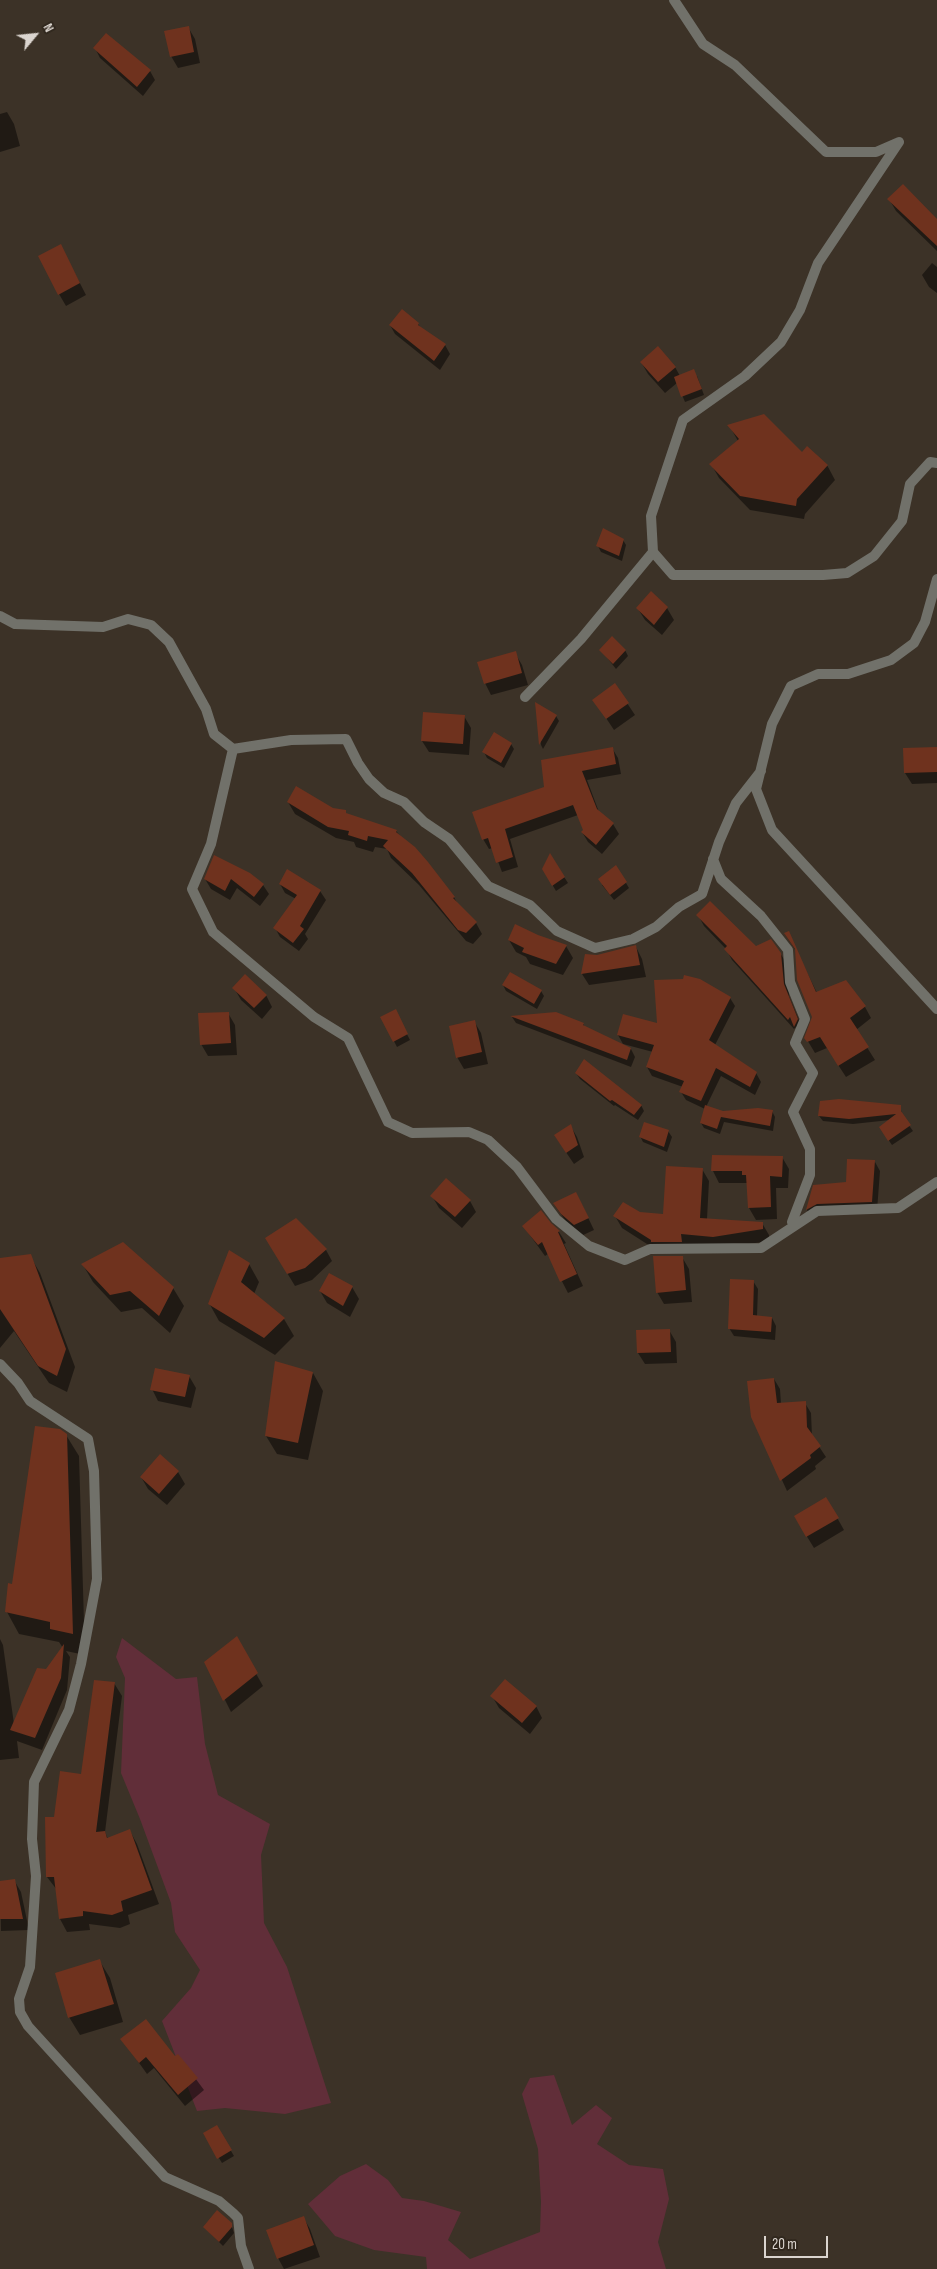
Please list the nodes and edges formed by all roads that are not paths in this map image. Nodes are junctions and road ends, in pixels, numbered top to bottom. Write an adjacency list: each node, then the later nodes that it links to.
1 (674, 0): 3 (street)
2 (937, 463): 3 (street)
3 (653, 552): 6 (street)
4 (937, 579): 8 (street)
5 (0, 616): 7 (street)
6 (525, 697)
7 (233, 749): 9 (street); 11 (street)
8 (761, 771): 9 (street); 10 (street)
9 (713, 859): 12 (street)
10 (937, 1009)
11 (937, 1182)
12 (792, 1222)
13 (0, 1364): 14 (street)
14 (249, 2269)

